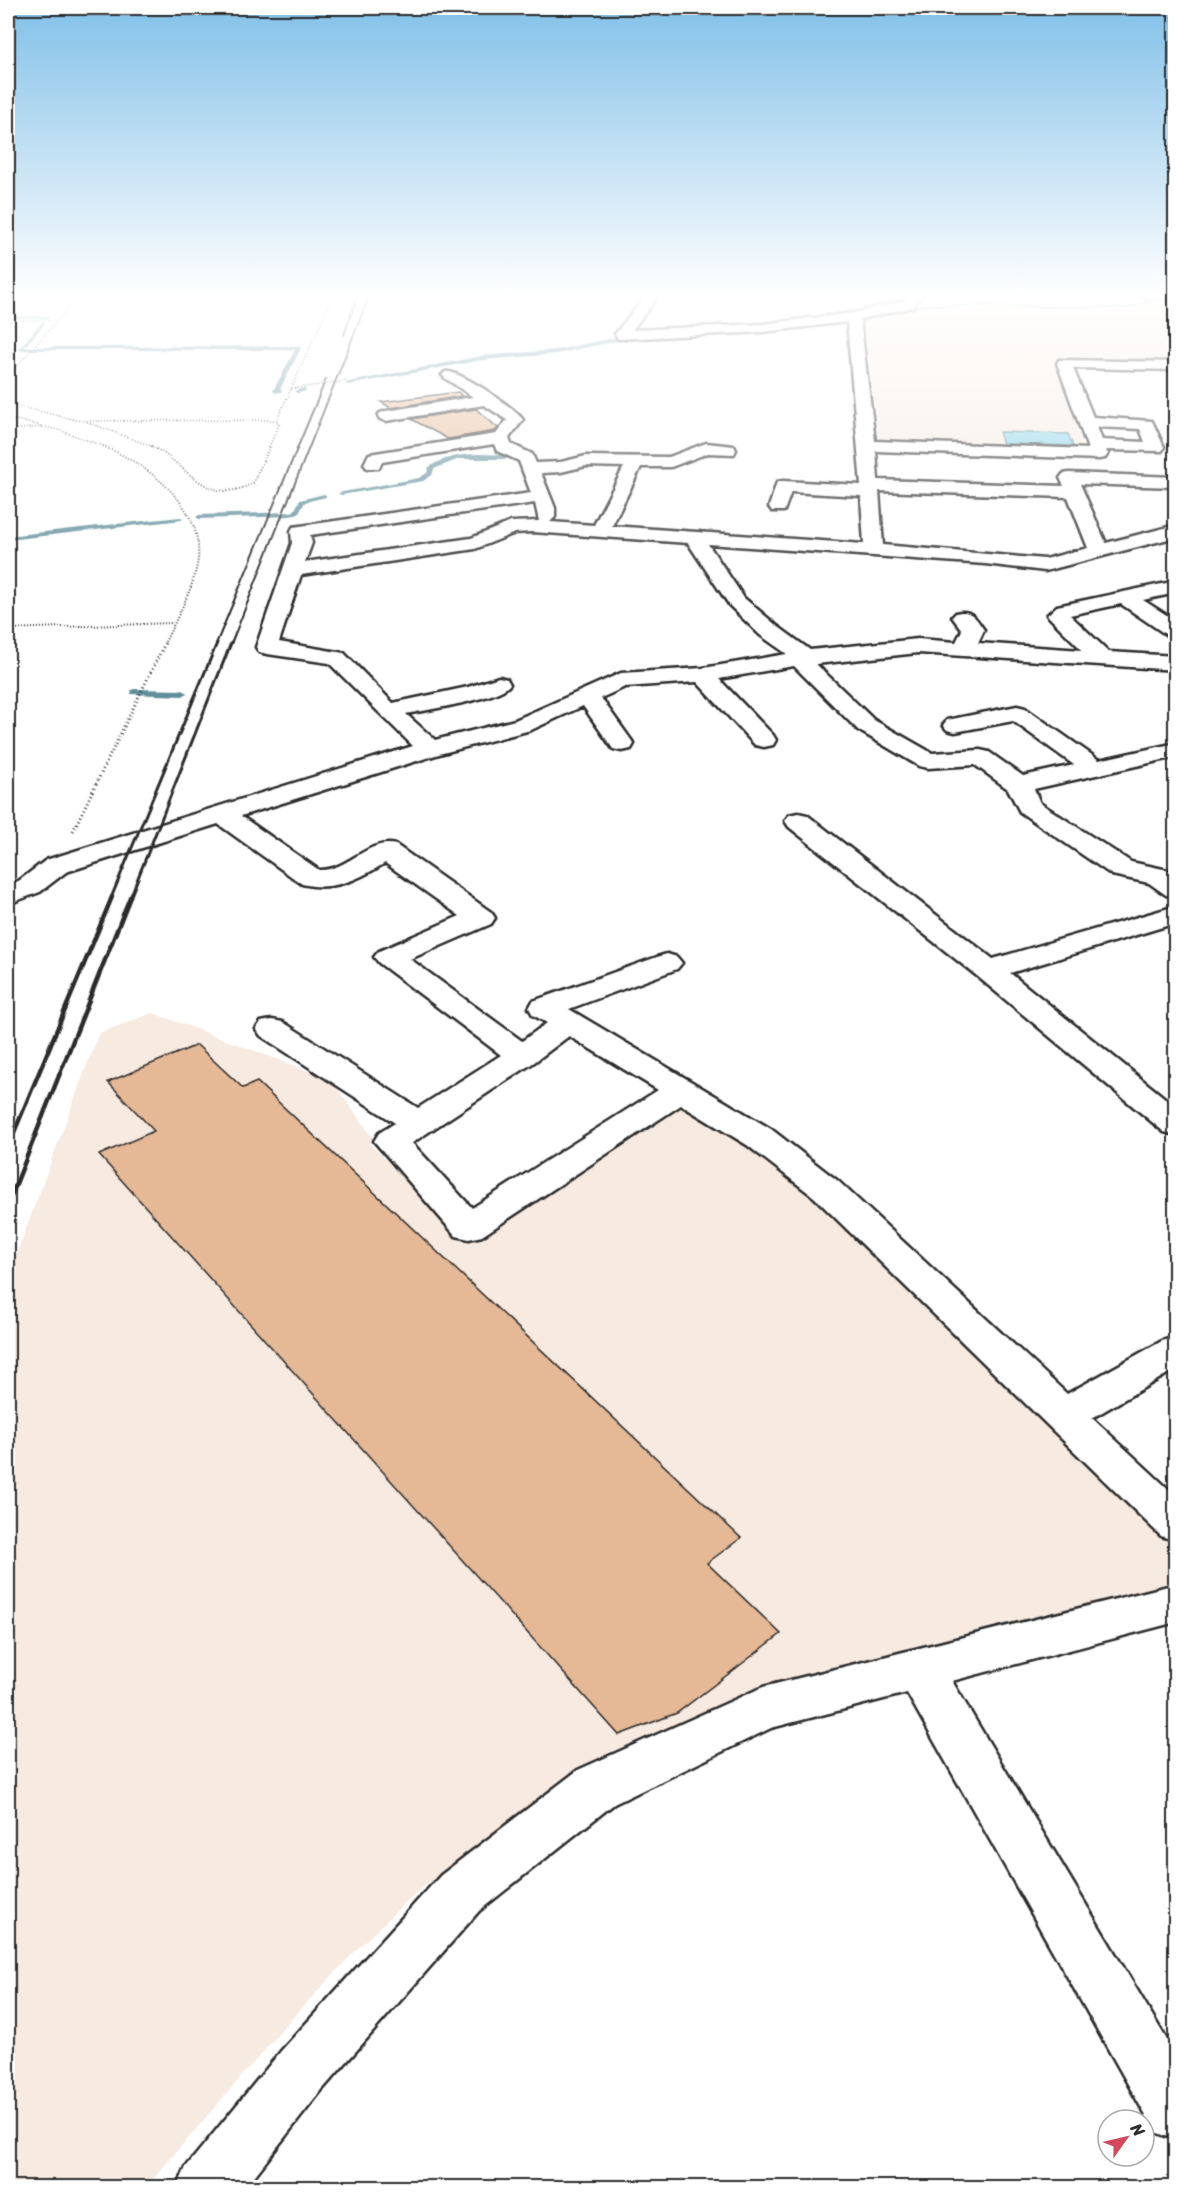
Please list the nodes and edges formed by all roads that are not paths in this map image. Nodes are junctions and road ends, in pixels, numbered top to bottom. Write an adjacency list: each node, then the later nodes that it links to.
1 (484, 396): 4 (street)
2 (862, 396): 9 (street)
3 (1077, 396): 6 (street)
4 (488, 400): 5 (street); 7 (street)
5 (386, 416)
6 (1087, 423): 8 (street); 8 (street)
7 (501, 438): 12 (street); 13 (street)
8 (1096, 445): 9 (street)
9 (867, 446): 16 (street)
10 (728, 450): 11 (street)
11 (635, 461): 13 (street); 21 (street)
12 (372, 464)
13 (531, 472): 14 (street); 18 (street)
14 (510, 480)
15 (1176, 482): 17 (street)
16 (870, 488): 17 (street); 19 (street); 24 (street)
17 (1073, 492): 25 (street)
18 (540, 497): 20 (street); 27 (street)
19 (778, 507)
20 (547, 525): 21 (street); 27 (street)
21 (601, 529): 23 (street)
22 (1176, 531): 25 (street)
23 (693, 536): 24 (street); 34 (street)
24 (874, 550): 26 (street)
25 (1099, 550): 26 (street)
26 (1045, 565): 28 (street)
27 (292, 570): 40 (street)
28 (977, 578)
29 (1176, 587): 30 (street)
30 (1124, 597): 32 (street); 35 (street)
31 (963, 617): 33 (street)
32 (1176, 631)
33 (964, 649): 34 (street); 35 (street)
34 (806, 657): 37 (street); 47 (street)
35 (1104, 659): 36 (street)
36 (1173, 665)
37 (703, 675): 39 (street); 42 (street)
38 (499, 684): 40 (street)
39 (588, 696): 43 (street); 44 (street)
40 (388, 711): 44 (street)
41 (955, 725): 46 (street)
42 (764, 740)
43 (622, 744)
44 (430, 749): 48 (street)
45 (1176, 750): 46 (street)
46 (1094, 768): 47 (street)
47 (1019, 785): 50 (street)
48 (222, 815): 51 (street); 57 (street)
49 (798, 821): 54 (street)
50 (1176, 889)
51 (8, 896)
52 (1176, 914): 54 (street)
53 (667, 963): 55 (street)
54 (988, 969): 60 (street)
55 (568, 1022): 57 (street); 58 (street)
56 (272, 1029): 59 (street)
57 (522, 1056): 59 (street)
58 (681, 1090): 59 (street); 62 (street)
59 (418, 1123)
60 (1176, 1125)
61 (1176, 1351): 62 (street)
62 (1063, 1415): 63 (street)
63 (1176, 1522)
64 (1176, 1603): 65 (street)
65 (920, 1669): 66 (street); 67 (street)
66 (1176, 2111)
67 (207, 2187)

